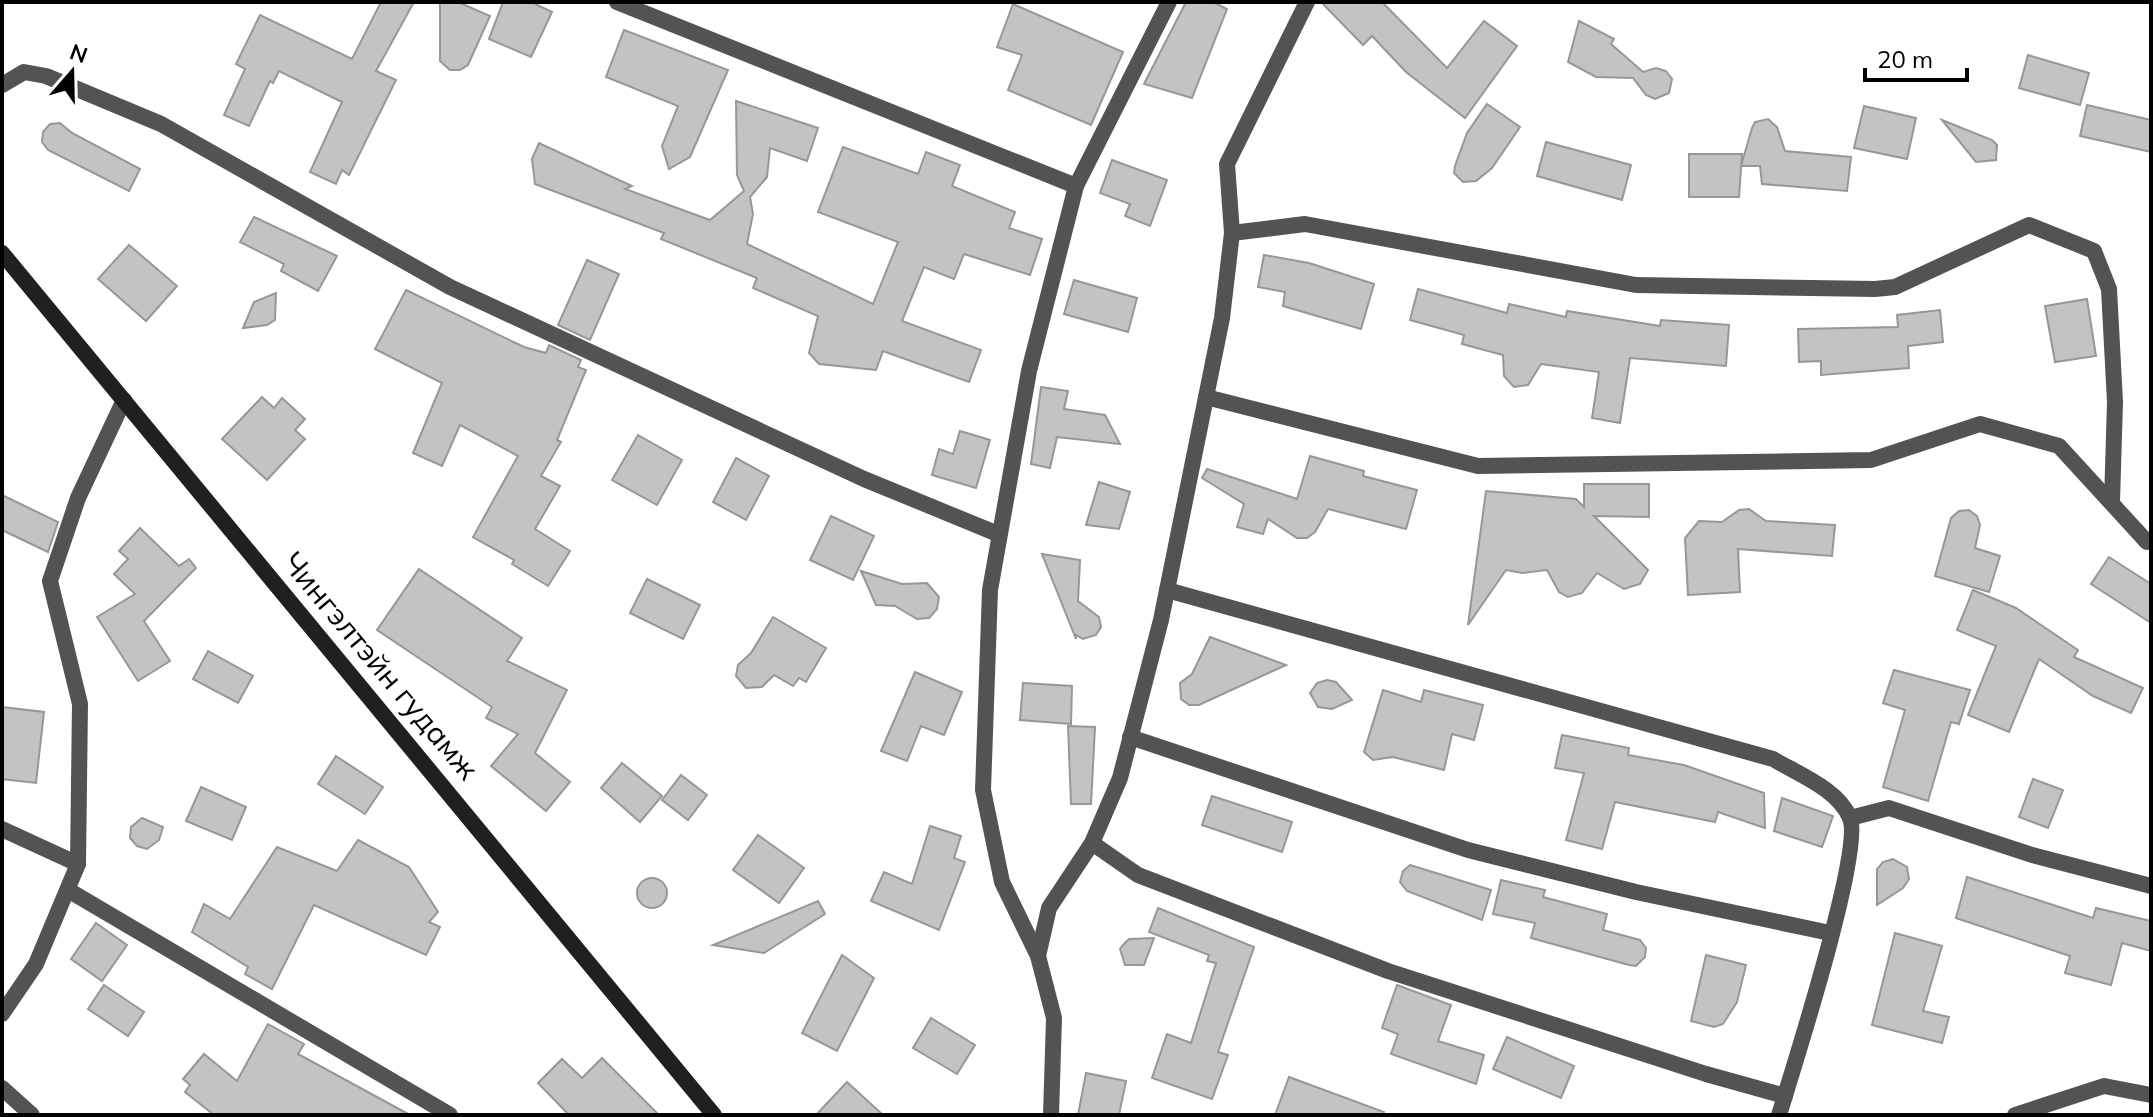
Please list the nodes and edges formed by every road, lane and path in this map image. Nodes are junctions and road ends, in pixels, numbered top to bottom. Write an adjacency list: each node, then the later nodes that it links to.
1 (617, 2): 5 (street)
2 (1169, 2): 5 (street)
3 (1307, 2): 6 (street)
4 (2, 85): 11 (street)
5 (1076, 186): 11 (street)
6 (1232, 233): 8 (street); 10 (street)
7 (2, 253): 9 (main road, Чингэлтэйн гудамж)
8 (1206, 397): 10 (street); 13 (street)
9 (124, 400): 18 (street); 29 (main road, Чингэлтэйн гудамж)
10 (2112, 502): 12 (street)
11 (998, 534): 22 (street)
12 (2147, 542)
13 (1167, 590): 14 (street); 15 (street)
14 (1130, 737): 17 (street); 21 (street)
15 (1850, 818): 19 (street); 21 (street)
16 (2, 829): 18 (street)
17 (1092, 843): 22 (street); 26 (street)
18 (78, 864): 20 (street)
19 (2151, 886)
20 (68, 890): 23 (street); 28 (street)
21 (1830, 933): 26 (street)
22 (1038, 956): 30 (street)
23 (2, 1014)
24 (2, 1088): 27 (street)
25 (2151, 1095): 32 (street)
26 (1785, 1096): 31 (street)
27 (32, 1115)
28 (450, 1115)
29 (714, 1115)
30 (1051, 1115)
31 (1779, 1115)
32 (2015, 1115)

